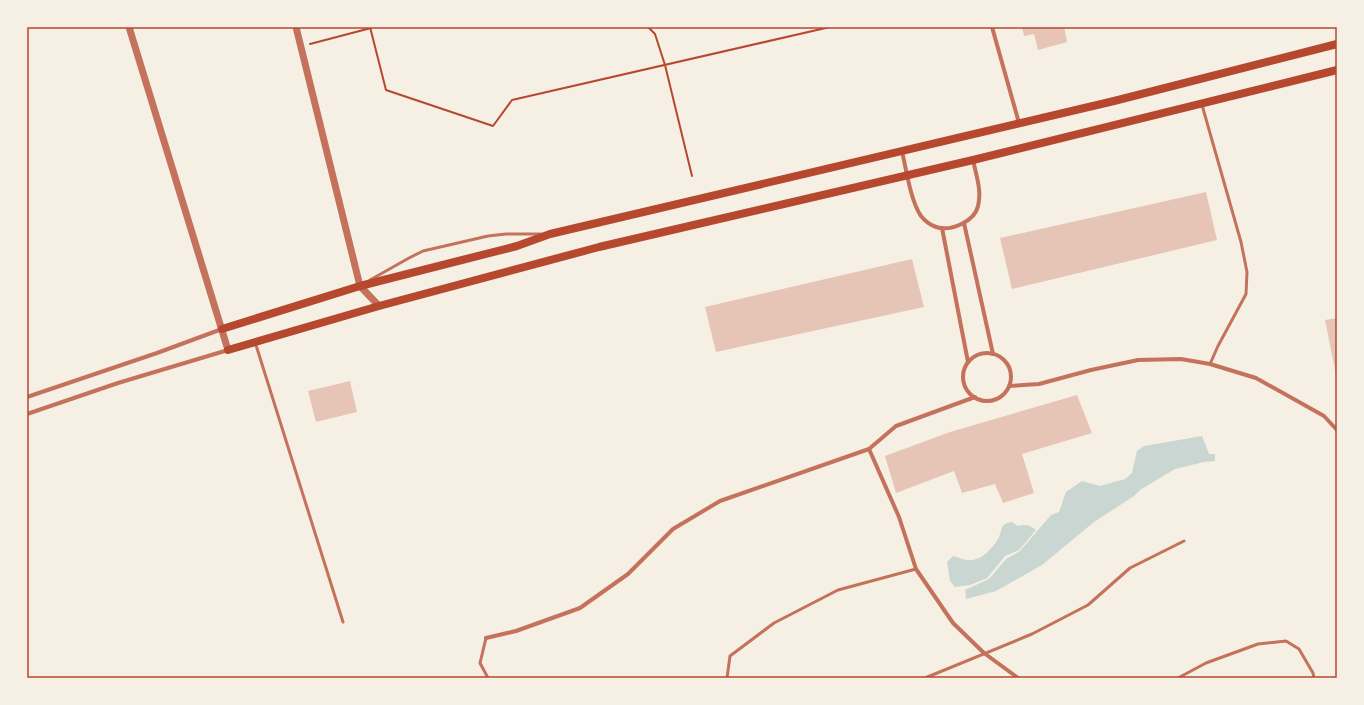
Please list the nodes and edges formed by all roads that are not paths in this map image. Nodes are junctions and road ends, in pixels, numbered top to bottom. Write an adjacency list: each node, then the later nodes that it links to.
1 (129, 27): 16 (street)
2 (296, 27): 14 (street)
3 (992, 27): 7 (street)
4 (1337, 44): 7 (main road)
5 (1337, 70): 6 (main road)
6 (1201, 104): 9 (main road); 21 (lane)
7 (1019, 123): 8 (main road)
8 (902, 151): 10 (street); 13 (main road)
9 (973, 160): 10 (main road); 11 (street)
10 (907, 175): 12 (street); 15 (main road)
11 (964, 223): 12 (street); 19 (street)
12 (942, 228): 20 (street)
13 (550, 234): 14 (main road); 14 (lane)
14 (360, 286): 15 (street); 16 (main road)
15 (379, 306): 17 (main road)
16 (222, 329): 18 (street); 23 (street)
17 (255, 342): 18 (main road); 30 (lane)
18 (228, 350): 25 (street)
19 (993, 354): 20 (street); 22 (street)
20 (968, 362): 24 (street)
21 (1210, 364): 22 (street); 26 (street)
22 (1009, 386): 24 (street)
23 (27, 397)
24 (975, 397): 27 (street)
25 (27, 414)
26 (1337, 430)
27 (869, 449): 29 (street); 31 (street)
28 (1184, 541): 32 (lane)
29 (916, 569): 32 (street); 34 (lane)
30 (343, 622)
31 (486, 638): 33 (lane)
32 (984, 653): 35 (lane); 36 (street)
33 (488, 678)
34 (727, 678)
35 (926, 678)
36 (1018, 678)
37 (1178, 678): 38 (lane)
38 (1314, 678)

